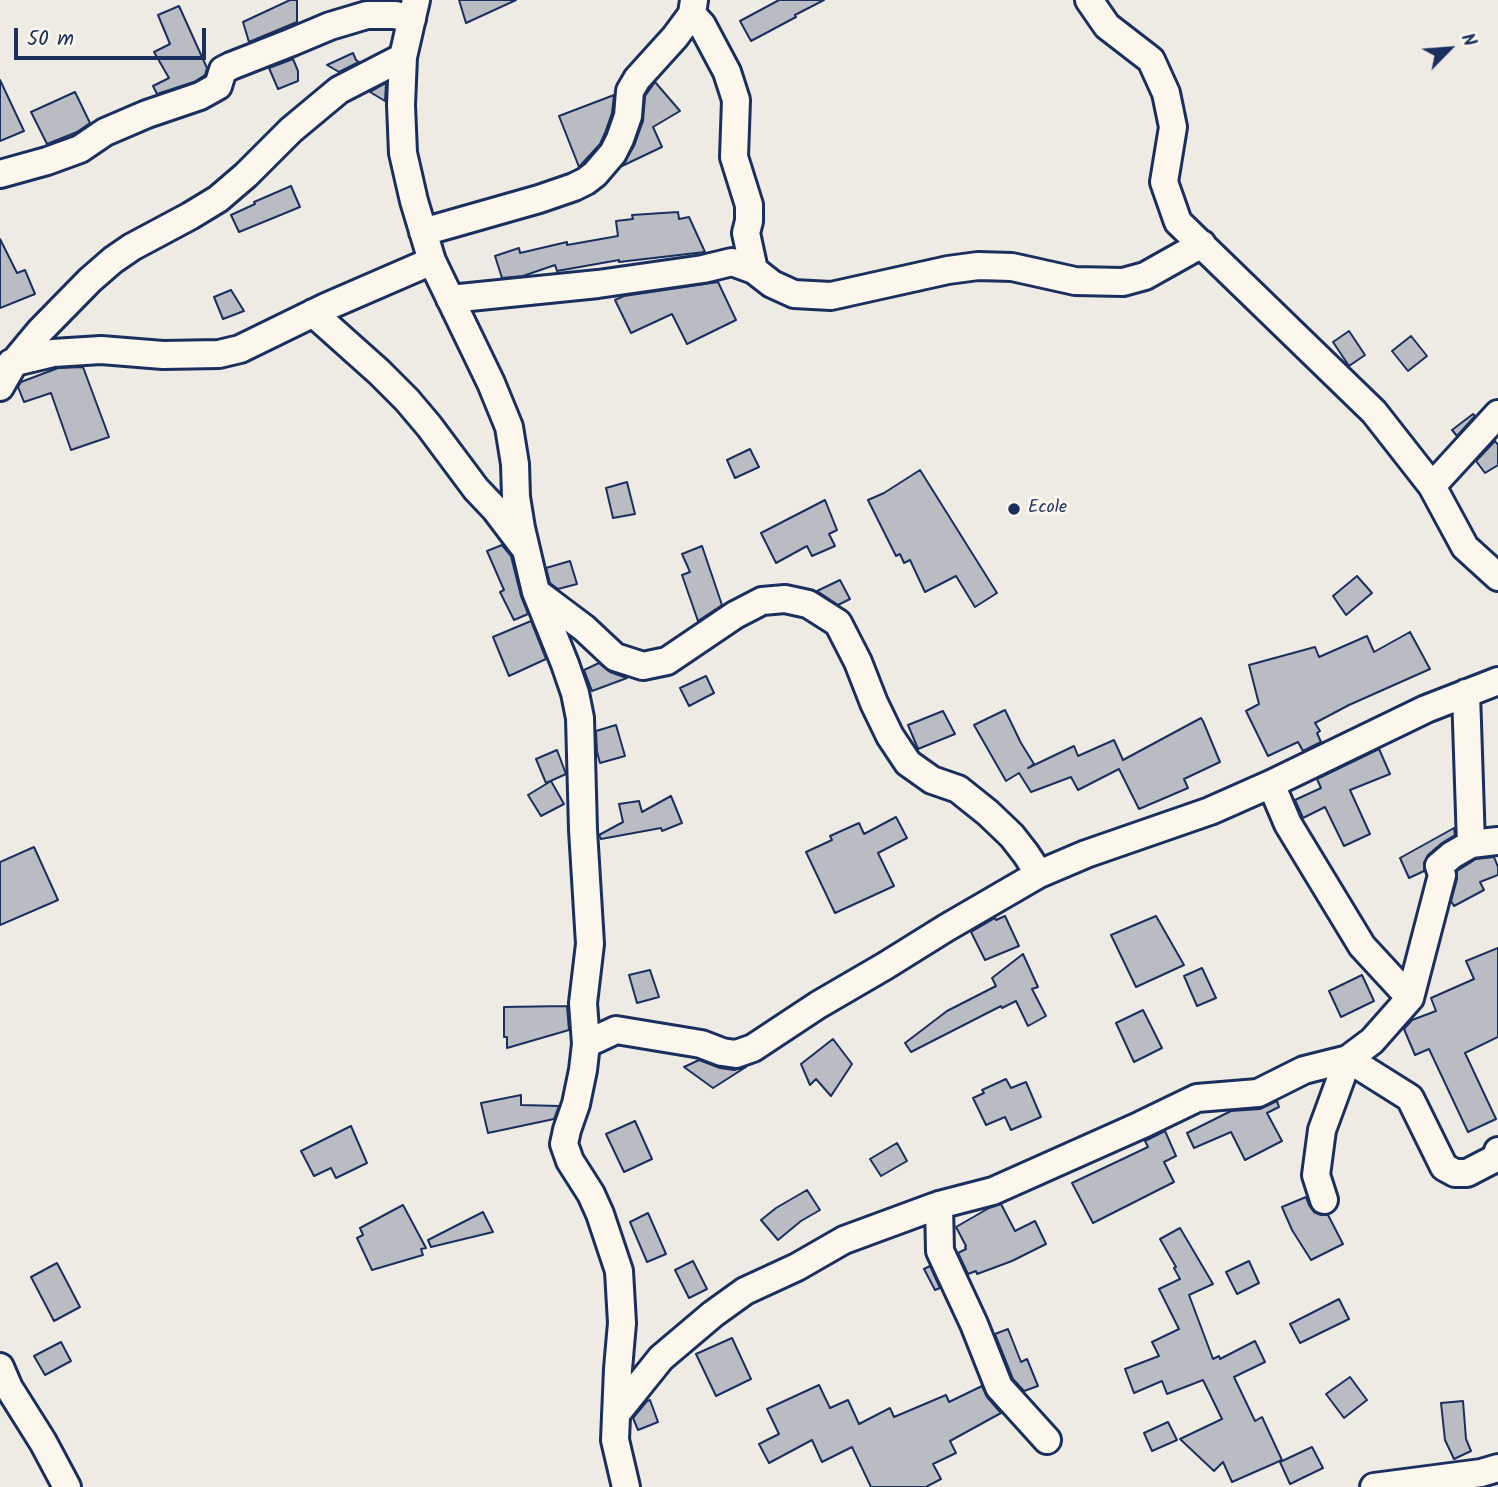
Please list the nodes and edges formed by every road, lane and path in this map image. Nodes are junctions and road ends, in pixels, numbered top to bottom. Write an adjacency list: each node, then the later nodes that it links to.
1 (1089, 0): 7 (street)
2 (693, 7): 6 (street); 9 (street)
3 (414, 9): 4 (street); 5 (street)
4 (403, 57): 6 (street); 12 (street)
5 (0, 174)
6 (423, 232): 8 (street)
7 (1202, 244): 9 (street); 15 (street)
8 (432, 261): 10 (street); 11 (street)
9 (754, 270): 10 (street)
10 (450, 299): 16 (street)
11 (313, 313): 12 (street); 16 (street)
12 (7, 364): 13 (street)
13 (0, 387)
14 (1498, 414): 15 (street)
15 (1432, 485): 17 (street)
16 (526, 550): 18 (street)
17 (1495, 569)
18 (536, 592): 24 (street); 26 (street)
19 (1498, 681): 20 (street)
20 (1466, 693): 21 (street); 23 (street)
21 (1271, 784): 24 (street); 25 (street)
22 (1498, 841): 23 (street)
23 (1471, 844): 25 (street)
24 (1039, 874): 26 (street)
25 (1410, 998): 27 (street)
26 (586, 1044): 32 (street)
27 (1348, 1059): 28 (street); 29 (street); 30 (street)
28 (1498, 1151)
29 (1324, 1200)
30 (939, 1205): 32 (street); 33 (street)
31 (0, 1367): 35 (street)
32 (616, 1415): 36 (street)
33 (1047, 1440)
34 (1498, 1468): 37 (street)
35 (67, 1487)
36 (626, 1487)
37 (1374, 1487)

